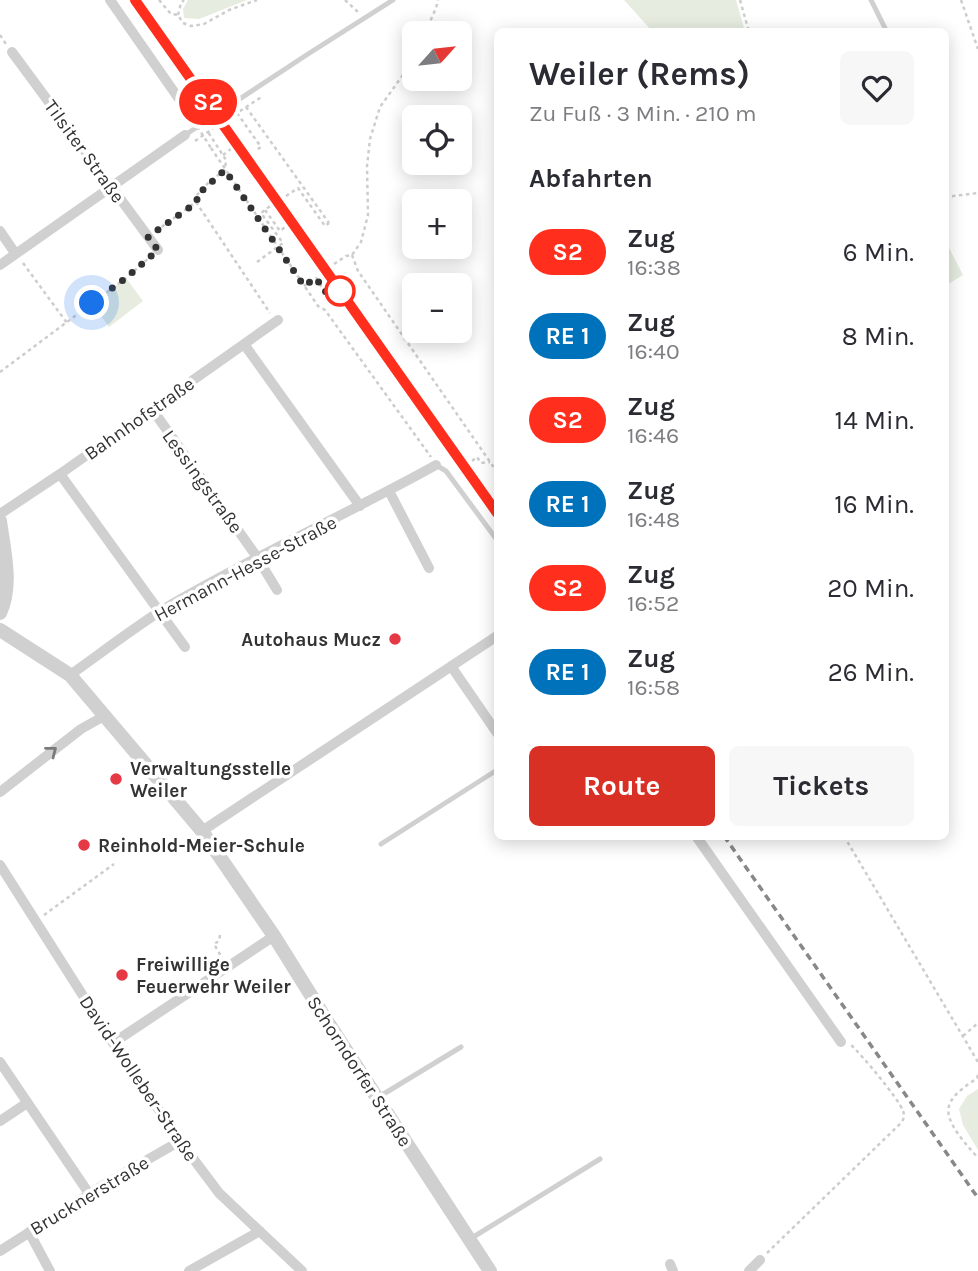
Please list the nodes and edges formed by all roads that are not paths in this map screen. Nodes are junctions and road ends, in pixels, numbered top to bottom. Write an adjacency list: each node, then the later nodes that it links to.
1 (110, 0): 6 (street)
2 (393, 0): 7 (lane)
3 (871, 0): 4 (lane)
4 (885, 28)
5 (12, 52): 8 (street, Tilsiter Straße)
6 (186, 109)
7 (185, 135): 8 (street)
8 (111, 188): 10 (street, Tilsiter Straße); 11 (street)
9 (0, 231): 11 (street)
10 (158, 250)
11 (16, 253): 12 (street)
12 (0, 265)
13 (276, 321): 14 (street, Bahnhofstraße)
14 (244, 344): 15 (street, Bahnhofstraße); 19 (street)
15 (152, 409): 17 (street, Bahnhofstraße); 23 (street, Lessingstraße)
16 (436, 465): 18 (street, Hermann-Hesse-Straße); 22 (lane)
17 (60, 474): 20 (street, Bahnhofstraße); 26 (street)
18 (389, 491): 19 (street, Hermann-Hesse-Straße); 24 (street)
19 (360, 506): 23 (street, Hermann-Hesse-Straße)
20 (0, 514)
21 (0, 521): 27 (street)
22 (494, 536)
23 (257, 557): 25 (street, Lessingstraße); 26 (street, Hermann-Hesse-Straße)
24 (429, 568)
25 (277, 590)
26 (160, 612): 30 (street); 32 (street, Hermann-Hesse-Straße)
27 (0, 613)
28 (0, 631): 32 (street, Schorndorfer Straße)
29 (494, 638): 31 (street)
30 (185, 647)
31 (451, 666): 34 (street); 37 (street)
32 (70, 675): 33 (street, Schorndorfer Straße)
33 (106, 715): 36 (street, one-way to 33); 37 (street, Schorndorfer Straße)
34 (494, 729)
35 (494, 772): 39 (lane)
36 (0, 792)
37 (202, 831): 41 (street, Schorndorfer Straße)
38 (699, 840): 42 (street)
39 (381, 845)
40 (0, 865): 43 (street, David-Wolleber-Straße)
41 (274, 936): 43 (street); 46 (street, Schorndorfer Straße)
42 (845, 1042)
43 (113, 1044): 49 (street, David-Wolleber-Straße)
44 (461, 1048): 46 (lane)
45 (0, 1062): 47 (street)
46 (377, 1098): 54 (street, Schorndorfer Straße)
47 (27, 1103): 48 (street); 51 (street)
48 (0, 1121)
49 (180, 1141): 51 (street, Brucknerstraße); 52 (street, David-Wolleber-Straße)
50 (600, 1159): 54 (lane)
51 (90, 1195): 53 (street, Brucknerstraße)
52 (260, 1231): 58 (street); 59 (street, David-Wolleber-Straße)
53 (29, 1232): 55 (street, Brucknerstraße); 57 (street)
54 (470, 1239): 60 (street, Schorndorfer Straße)
55 (0, 1251)
56 (760, 1260): 61 (street)
57 (50, 1271)
58 (189, 1271)
59 (302, 1271)
60 (490, 1271)
61 (749, 1271)

